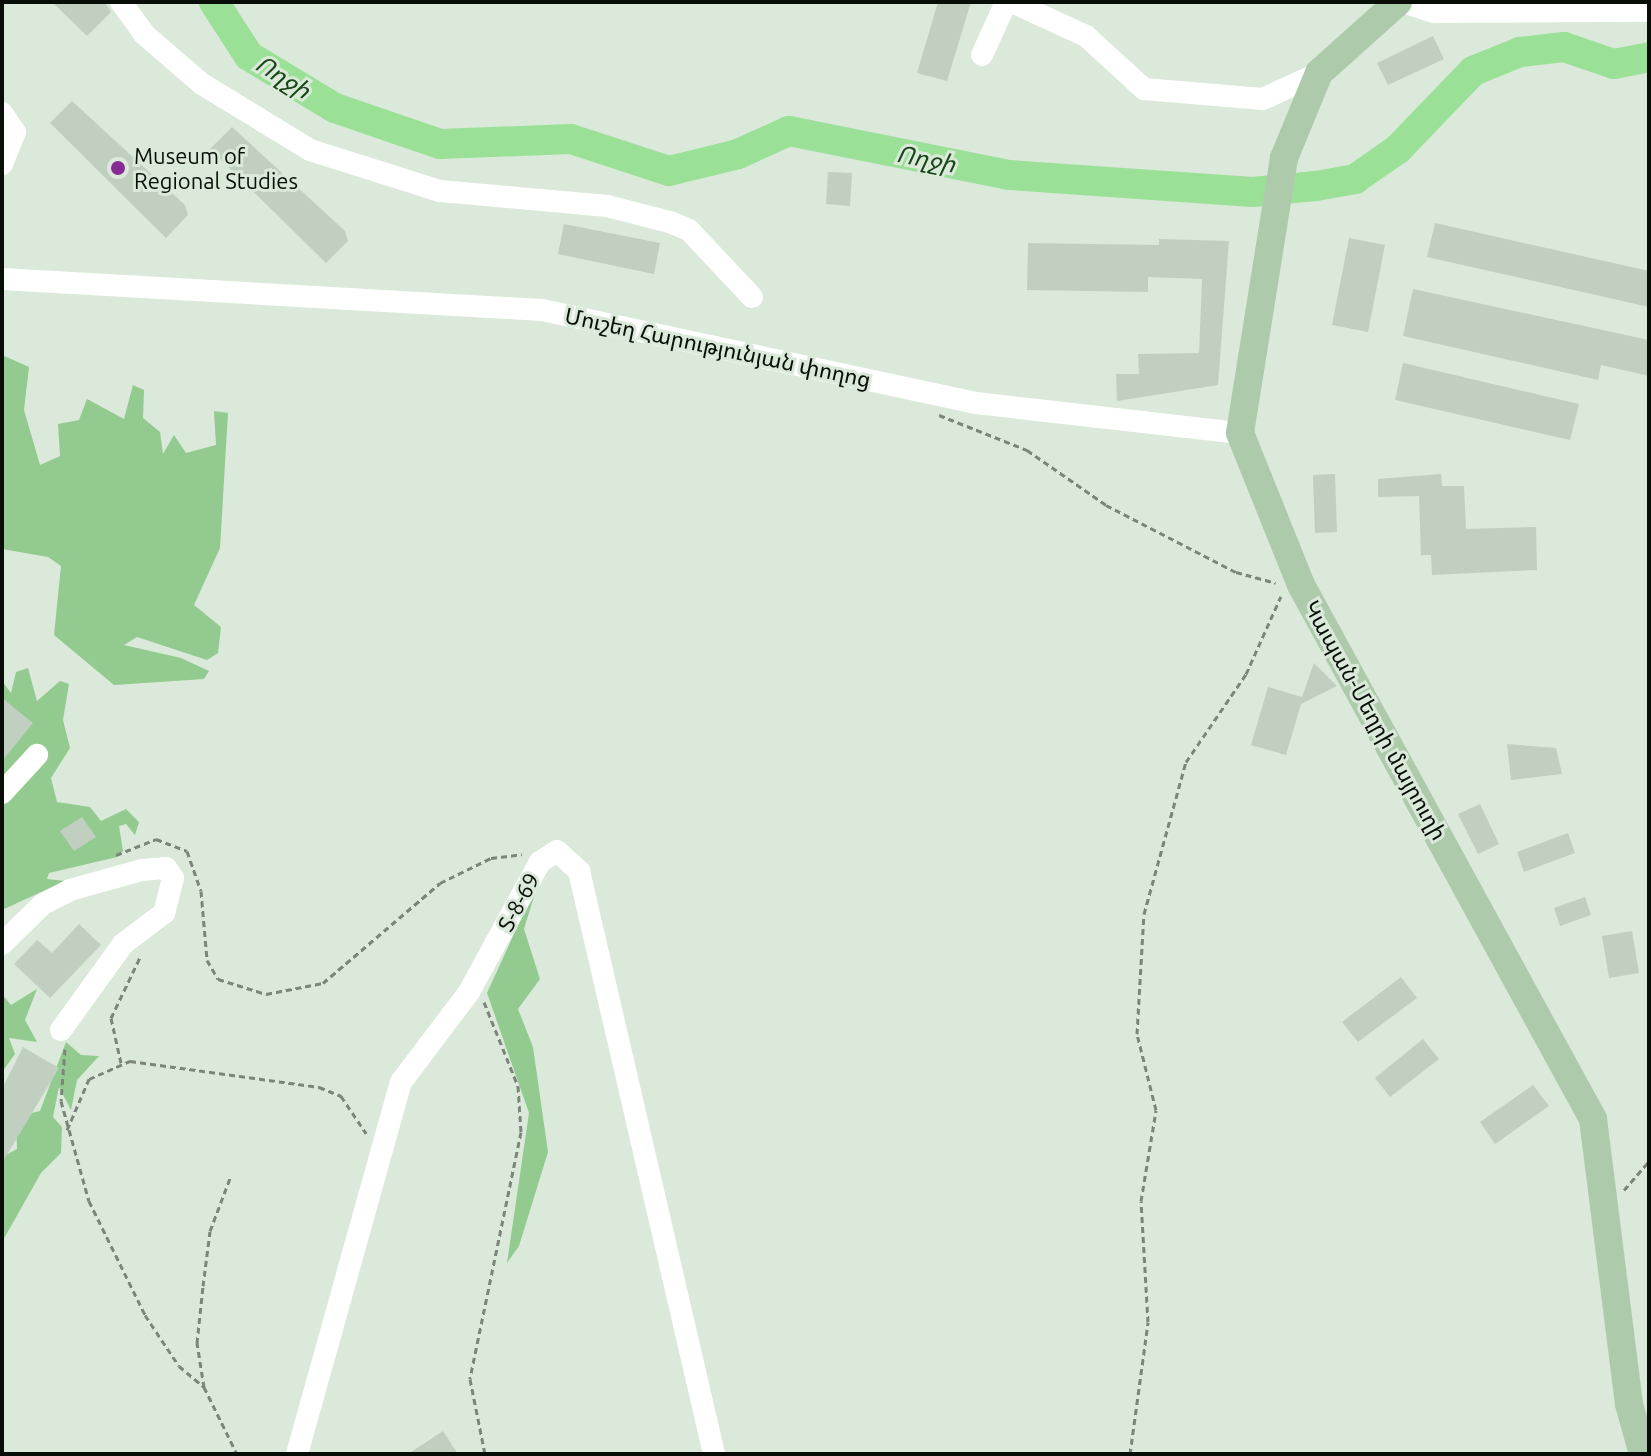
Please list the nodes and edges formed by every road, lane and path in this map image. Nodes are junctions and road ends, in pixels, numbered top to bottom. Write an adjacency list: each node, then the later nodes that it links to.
1 (121, 2): 10 (street)
2 (1009, 2): 5 (street); 6 (street)
3 (1400, 2): 4 (street); 6 (main road)
4 (1649, 11)
5 (982, 55)
6 (1319, 73): 12 (main road)
7 (2, 113): 8 (street)
8 (2, 164)
9 (2, 279): 11 (street, Մուշեղ Հարությունյան փողոց)
10 (752, 297)
11 (916, 391): 12 (street, Մուշեղ Հարությունյան փողոց); 32 (path)
12 (1240, 433): 26 (main road, Կապան-Մեղրի մայրուղի)
13 (37, 755): 14 (street)
14 (2, 793)
15 (113, 857): 16 (path)
16 (540, 862): 19 (street, Տ-8-69 / Տ-8-69); 31 (street, Տ-8-69 / Տ-8-69)
17 (2, 944): 20 (street)
18 (143, 950): 21 (path)
19 (476, 979): 23 (street, Տ-8-69 / Տ-8-69); 30 (path)
20 (61, 1030): 22 (path)
21 (121, 1063): 22 (path); 23 (path)
22 (67, 1130): 27 (path)
23 (378, 1154): 29 (street, Տ-8-69 / Տ-8-69)
24 (1649, 1161): 26 (path)
25 (230, 1178): 27 (path)
26 (1606, 1211): 33 (main road, Կապան-Մեղրի մայրուղի)
27 (204, 1387): 28 (path)
28 (237, 1454)
29 (297, 1454)
30 (485, 1454)
31 (714, 1454)
32 (1130, 1454)
33 (1643, 1454)

